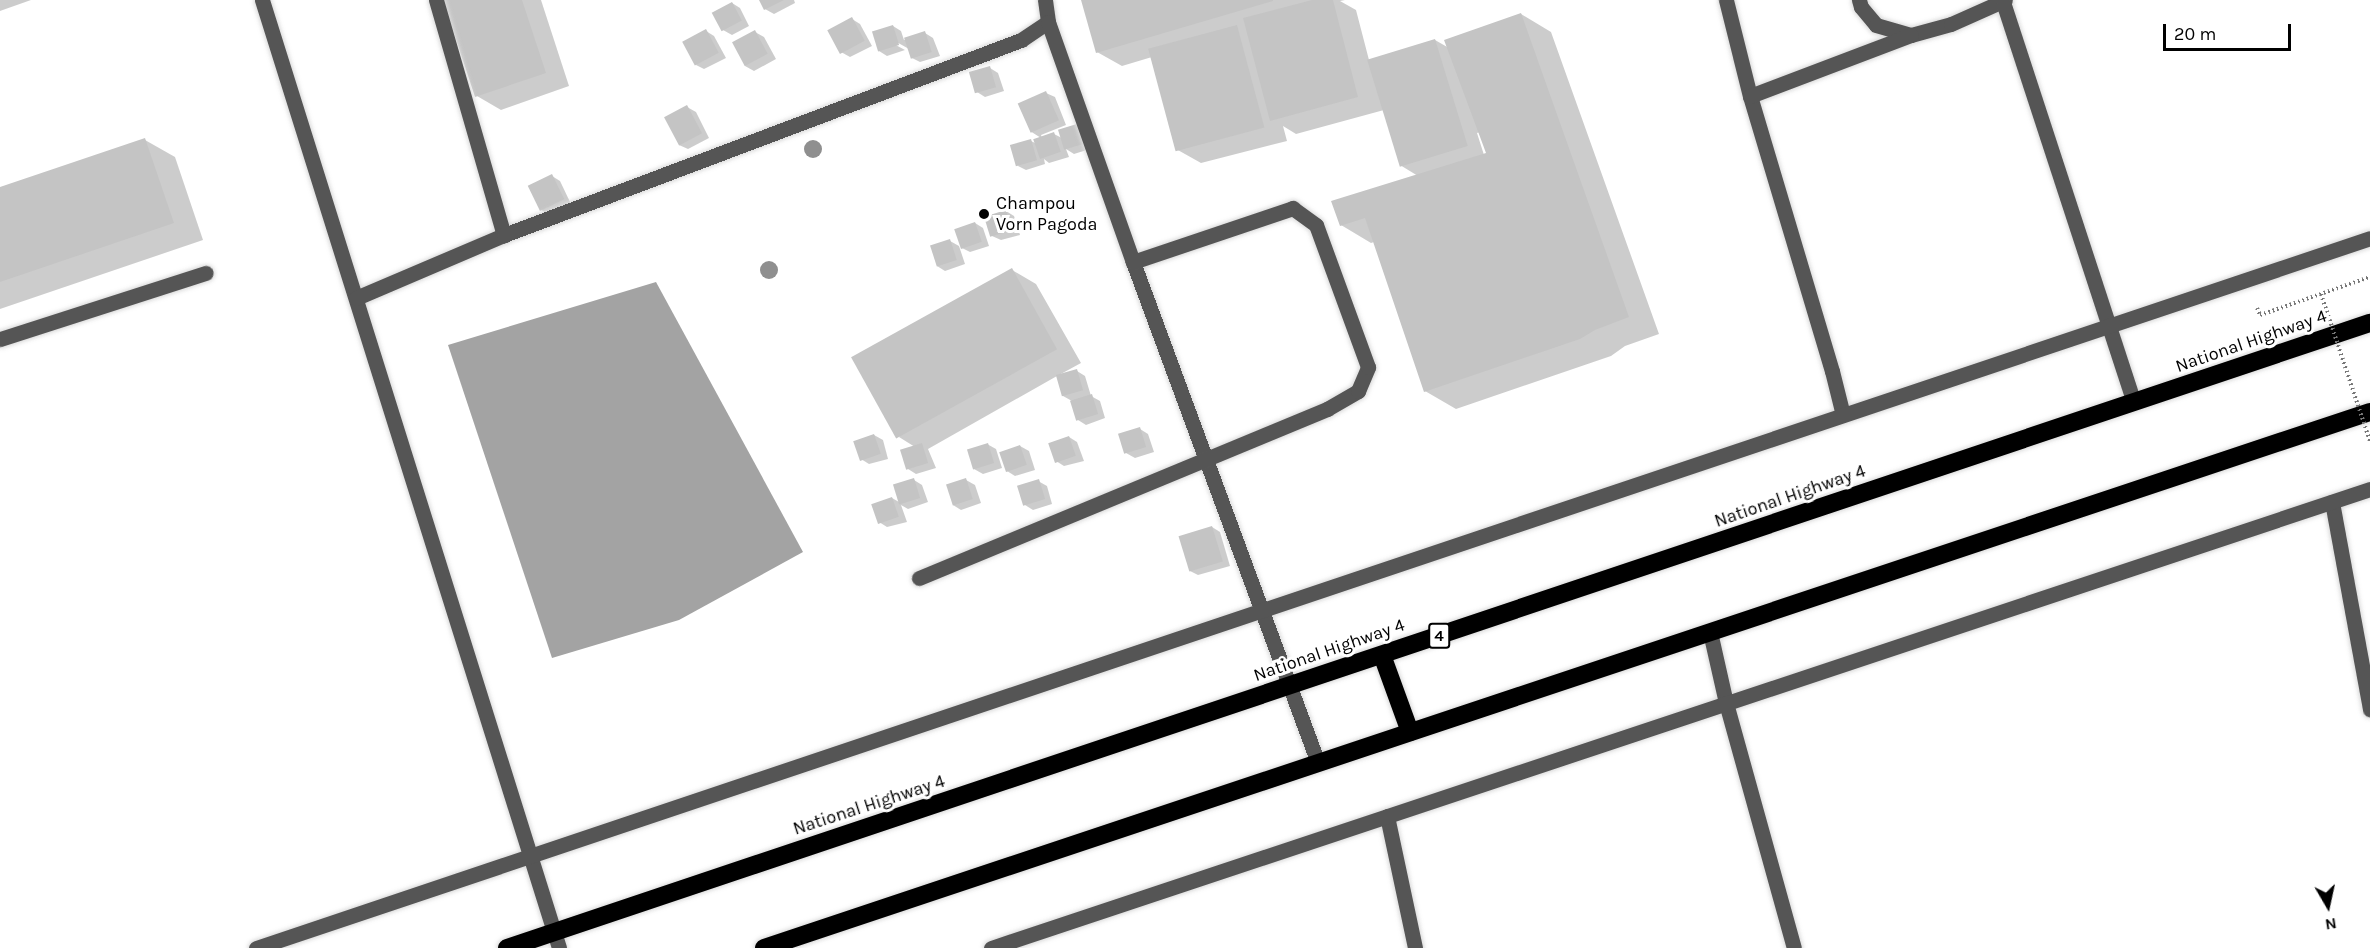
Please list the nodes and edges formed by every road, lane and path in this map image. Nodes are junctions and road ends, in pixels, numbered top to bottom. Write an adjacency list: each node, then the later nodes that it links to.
1 (262, 0): 16 (street)
2 (436, 0): 10 (street)
3 (1045, 0): 7 (street)
4 (1726, 0): 9 (street)
5 (1859, 0): 8 (street)
6 (2004, 1): 8 (street); 19 (street)
7 (1048, 22): 10 (street); 12 (street)
8 (1911, 35): 9 (street)
9 (1750, 96): 23 (street)
10 (504, 235): 16 (street)
11 (2370, 238): 19 (street)
12 (1133, 262): 25 (street); 25 (street)
13 (206, 273): 20 (street)
14 (2370, 277): 15 (path)
15 (2321, 294): 17 (path); 24 (path, bridge)
16 (356, 298): 38 (street)
17 (2260, 315)
18 (2370, 323): 21 (highway, National Highway 4 / 4)
19 (2109, 326): 21 (street); 23 (street)
20 (0, 339)
21 (2134, 402): 31 (highway, National Highway 4 / 4)
22 (2370, 411): 30 (highway)
23 (1843, 415): 29 (street)
24 (2370, 441)
25 (1205, 459): 28 (street); 29 (street)
26 (2370, 489): 27 (street)
27 (2331, 502): 33 (street); 34 (street)
28 (919, 579)
29 (1262, 610): 32 (street); 38 (street)
30 (1710, 632): 33 (street); 35 (highway)
31 (1382, 655): 32 (highway, National Highway 4 / 4); 35 (highway)
32 (1290, 686): 36 (street); 39 (highway, National Highway 4 / 4)
33 (1726, 703): 37 (street); 45 (street)
34 (2370, 710)
35 (1410, 732): 36 (highway)
36 (1318, 763): 42 (highway)
37 (1387, 816): 43 (street); 44 (street)
38 (530, 856): 39 (street); 40 (street)
39 (556, 940): 41 (highway, National Highway 4 / 4)
40 (256, 948)
41 (507, 948)
42 (764, 948)
43 (991, 948)
44 (1415, 948)
45 (1794, 948)

